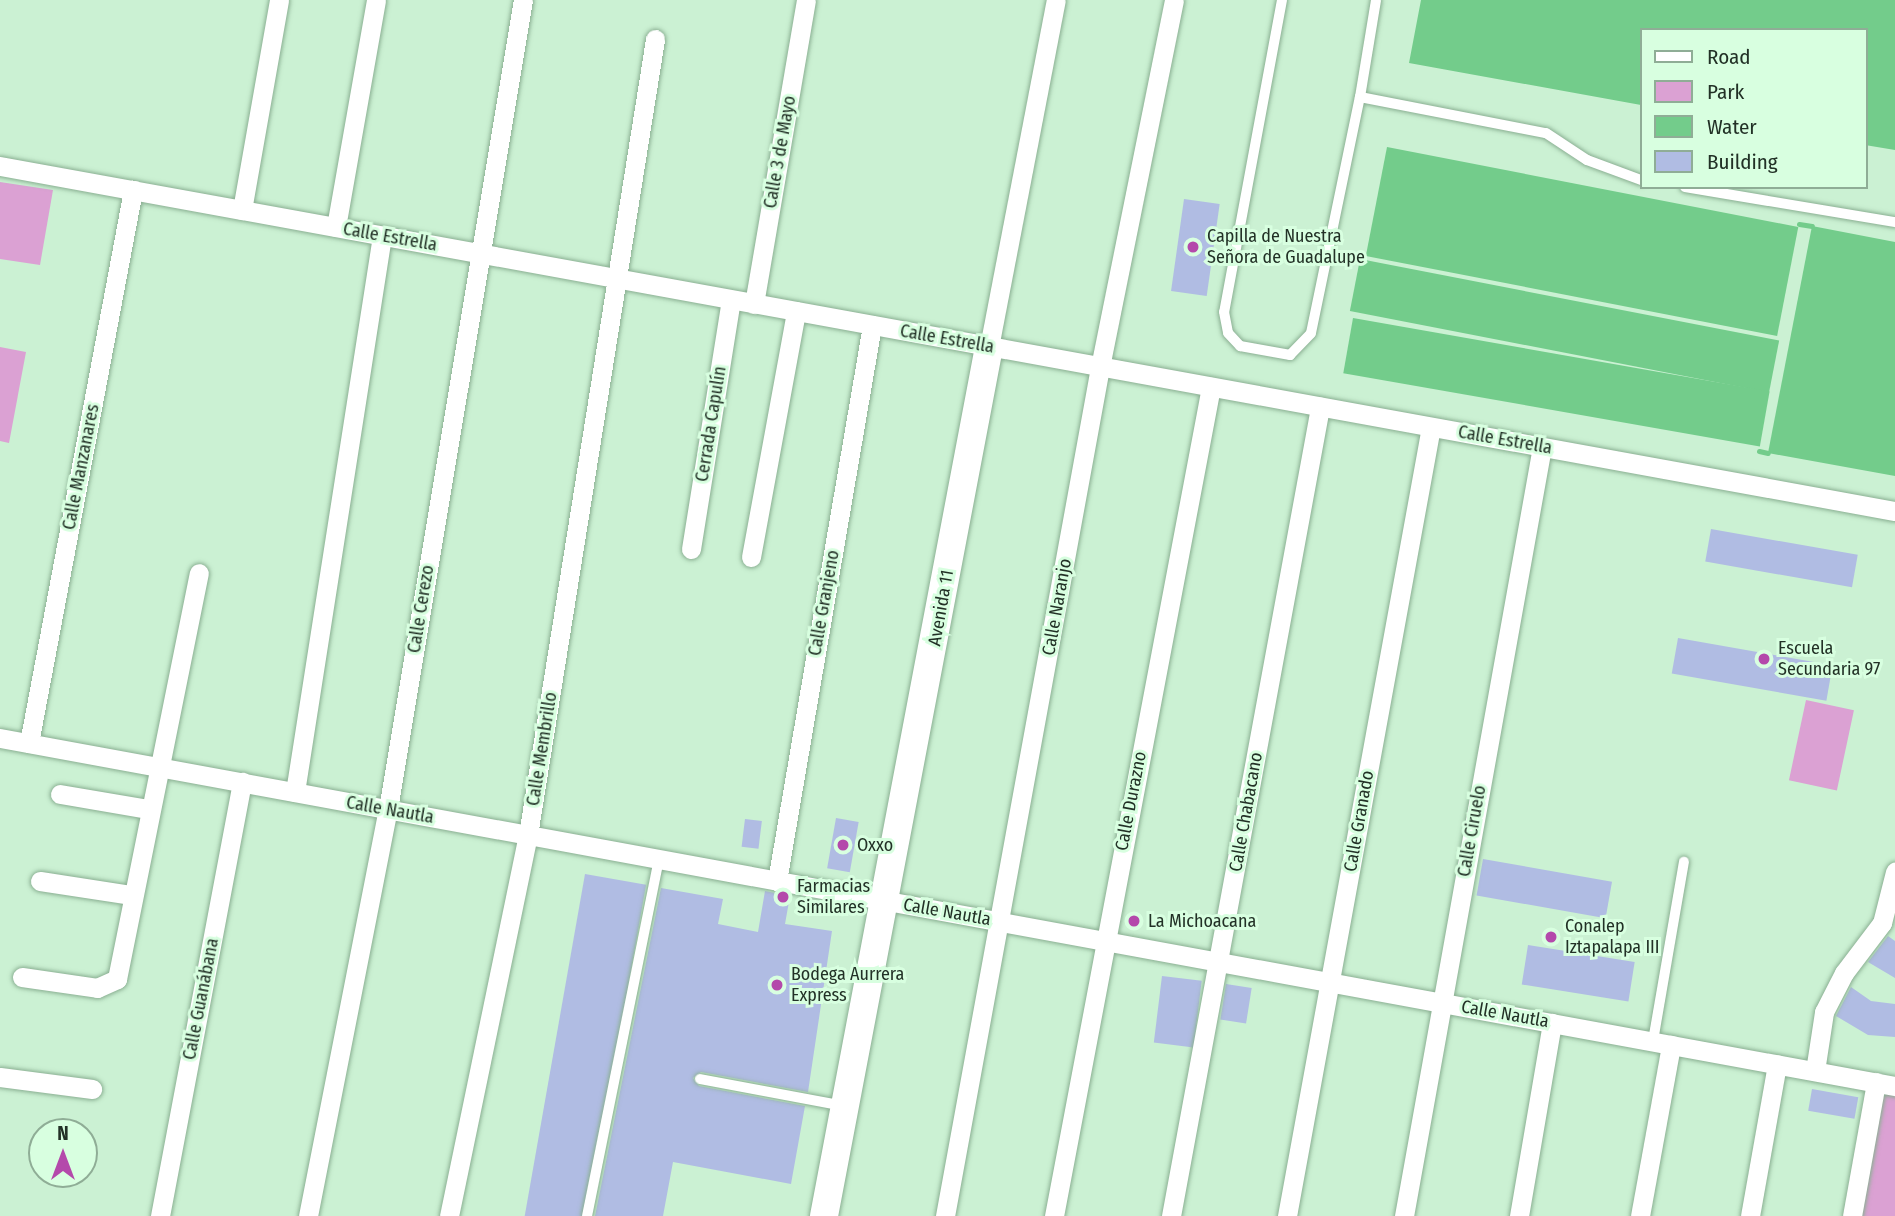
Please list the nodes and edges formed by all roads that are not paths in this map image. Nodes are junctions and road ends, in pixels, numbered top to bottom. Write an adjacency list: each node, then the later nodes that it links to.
1 (279, 0): 15 (street)
2 (376, 0): 17 (street)
3 (523, 0): 19 (street, Calle Cerezo)
4 (806, 0): 22 (street, Calle 3 de Mayo)
5 (1056, 0): 25 (street, Avenida 11)
6 (1174, 0): 26 (street, Calle Naranjo)
7 (1282, 0): 10 (lane)
8 (1376, 0): 10 (lane)
9 (655, 39): 20 (street, Calle Membrillo)
10 (1360, 97): 12 (lane)
11 (0, 166): 14 (street, Calle Estrella)
12 (1640, 180)
13 (1697, 189): 16 (lane)
14 (134, 190): 15 (street, Calle Estrella); 36 (street, Calle Manzanares)
15 (242, 210): 17 (street, Calle Estrella)
16 (1895, 222)
17 (336, 227): 18 (street, Calle Estrella)
18 (382, 236): 19 (street, Calle Estrella); 39 (street)
19 (480, 254): 20 (street, Calle Estrella); 42 (street, Calle Cerezo)
20 (616, 279): 21 (street, Calle Estrella); 43 (street, Calle Membrillo)
21 (731, 300): 22 (street, Calle Estrella); 32 (street, Cerrada Capulín)
22 (754, 304): 23 (street, Calle Estrella)
23 (796, 312): 24 (street, Calle Estrella); 33 (street)
24 (872, 326): 25 (street, Calle Estrella); 47 (street, Calle Granjeno)
25 (989, 347): 26 (street, Calle Estrella); 50 (street, Avenida 11)
26 (1100, 367): 27 (street, Calle Estrella); 51 (street, Calle Naranjo)
27 (1211, 387): 28 (street, Calle Estrella); 52 (street, Calle Durazno)
28 (1320, 407): 29 (street, Calle Estrella); 53 (street, Calle Chabacano)
29 (1432, 427): 30 (street, Calle Estrella); 55 (street, Calle Granado)
30 (1542, 447): 31 (street, Calle Estrella); 56 (street, Calle Ciruelo)
31 (1895, 511)
32 (691, 549)
33 (751, 556)
34 (199, 573): 37 (street)
35 (0, 738): 36 (street, Calle Nautla)
36 (29, 743): 37 (street, Calle Nautla)
37 (159, 767): 38 (street, Calle Nautla); 41 (street)
38 (242, 782): 39 (street, Calle Nautla); 66 (street, Calle Guanábana)
39 (295, 792): 42 (street, Calle Nautla)
40 (60, 794): 41 (street)
41 (149, 809): 49 (street)
42 (387, 809): 43 (street, Calle Nautla); 67 (street, Calle Cerezo)
43 (528, 835): 44 (street, Calle Nautla); 68 (street, Calle Membrillo)
44 (659, 859): 47 (street, Calle Nautla); 69 (lane)
45 (1684, 862): 58 (lane)
46 (1895, 872): 60 (street)
47 (777, 880): 50 (street, Calle Nautla)
48 (40, 881): 49 (street)
49 (132, 895): 54 (street)
50 (887, 901): 51 (street, Calle Nautla); 65 (street, Avenida 11)
51 (1000, 922): 52 (street, Calle Nautla); 71 (street, Calle Naranjo)
52 (1104, 941): 53 (street, Calle Nautla); 72 (street, Calle Durazno)
53 (1218, 961): 55 (street, Calle Nautla); 73 (street, Calle Chabacano)
54 (22, 977)
55 (1329, 982): 56 (street, Calle Nautla); 74 (street, Calle Granado)
56 (1441, 1002): 57 (street, Calle Nautla); 75 (street, Calle Ciruelo)
57 (1552, 1023): 58 (street, Calle Nautla); 76 (street)
58 (1662, 1043): 59 (street, Calle Nautla); 77 (street)
59 (1777, 1064): 60 (street, Calle Nautla); 78 (street)
60 (1815, 1071): 63 (street, Calle Nautla)
61 (0, 1077): 64 (street)
62 (700, 1079): 65 (lane)
63 (1886, 1084): 79 (street)
64 (92, 1089)
65 (848, 1107): 70 (street, Avenida 11)
66 (160, 1216)
67 (308, 1216)
68 (449, 1216)
69 (587, 1216)
70 (824, 1216)
71 (946, 1216)
72 (1054, 1216)
73 (1171, 1216)
74 (1287, 1216)
75 (1404, 1216)
76 (1519, 1216)
77 (1640, 1216)
78 (1750, 1216)
79 (1852, 1216)

